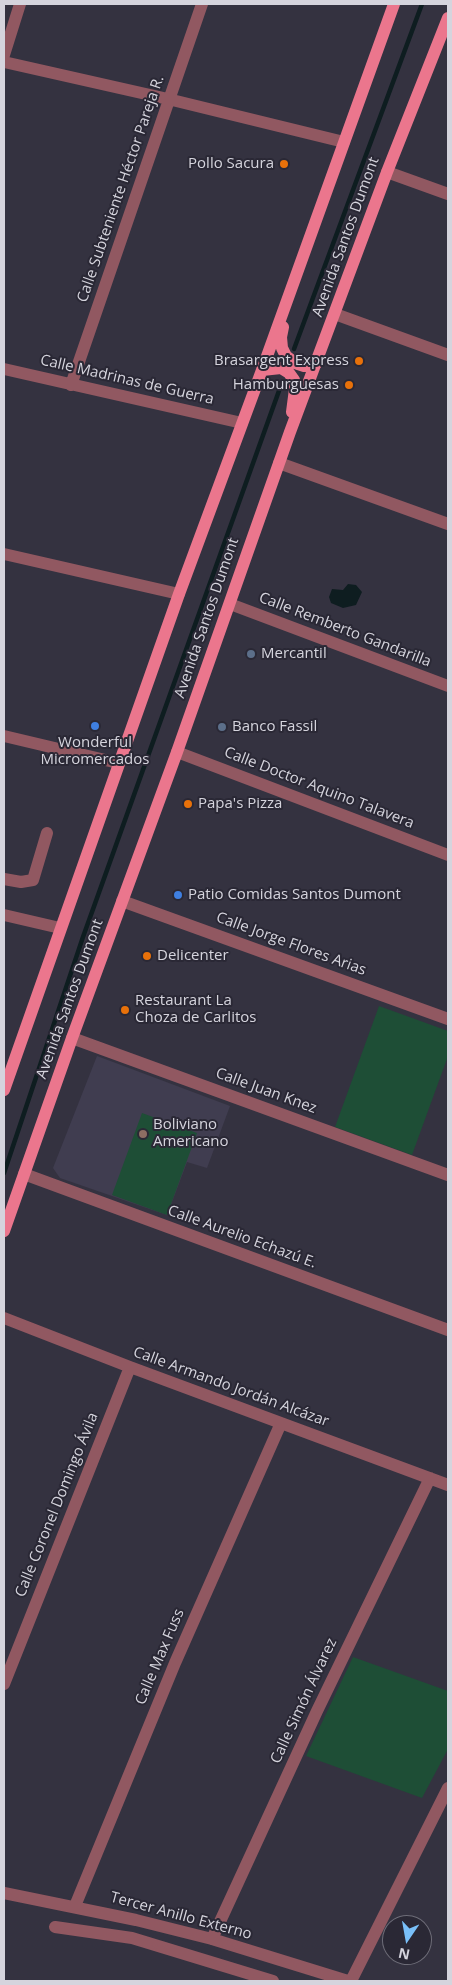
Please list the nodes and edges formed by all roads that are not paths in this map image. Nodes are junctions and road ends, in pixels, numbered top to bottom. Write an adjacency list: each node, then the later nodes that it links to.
1 (20, 4): 5 (street)
2 (202, 4): 7 (street, Calle Subteniente Héctor Pareja R.)
3 (394, 4): 8 (main road)
4 (447, 23): 9 (main road, Avenida Santos Dumont)
5 (4, 55)
6 (4, 62): 7 (street)
7 (168, 99): 8 (street); 17 (street, Calle Subteniente Héctor Pareja R.)
8 (344, 142): 11 (main road)
9 (387, 172): 10 (street); 12 (main road, Avenida Santos Dumont)
10 (448, 194)
11 (289, 297): 14 (main road); 16 (main road)
12 (335, 314): 13 (street); 14 (main road, Avenida Santos Dumont)
13 (448, 355)
14 (316, 364): 19 (main road, Avenida Santos Dumont)
15 (4, 370): 17 (street, Calle Madrinas de Guerra)
16 (262, 370): 18 (main road); 19 (main road)
17 (71, 385): 18 (street, Calle Madrinas de Guerra)
18 (242, 423): 23 (main road)
19 (290, 432): 20 (main road, Avenida Santos Dumont)
20 (279, 463): 21 (street); 24 (main road, Avenida Santos Dumont)
21 (448, 524)
22 (4, 554): 23 (street)
23 (179, 594): 28 (main road)
24 (230, 604): 25 (street, Calle Remberto Gandarilla); 27 (main road, Avenida Santos Dumont)
25 (448, 686)
26 (4, 736): 28 (street)
27 (178, 752): 30 (street, Calle Doctor Aquino Talavera); 32 (main road, Avenida Santos Dumont)
28 (118, 763): 34 (main road)
29 (47, 833): 31 (street)
30 (448, 855)
31 (4, 879)
32 (122, 901): 35 (street, Calle Jorge Flores Arias); 36 (main road, Avenida Santos Dumont)
33 (4, 915): 34 (street)
34 (60, 928): 37 (main road)
35 (448, 1019)
36 (72, 1038): 38 (main road, Avenida Santos Dumont); 39 (street, Calle Juan Knez)
37 (4, 1090)
38 (24, 1174): 40 (main road, Avenida Santos Dumont); 42 (street, Calle Aurelio Echazú E.)
39 (448, 1175)
40 (4, 1231)
41 (4, 1318): 43 (street, Calle Armando Jordán Alcázar)
42 (448, 1330)
43 (130, 1367): 44 (street, Calle Armando Jordán Alcázar); 47 (street, Calle Coronel Domingo Ávila)
44 (281, 1423): 45 (street, Calle Armando Jordán Alcázar); 50 (street, Calle Max Fuss)
45 (430, 1478): 46 (street, Calle Armando Jordán Alcázar); 54 (street, Calle Simón Álvarez)
46 (448, 1484)
47 (4, 1684)
48 (448, 1788): 56 (street)
49 (4, 1893): 50 (street, Tercer Anillo Externo)
50 (75, 1906): 51 (street, Tercer Anillo Externo)
51 (136, 1920): 53 (street); 54 (street, Tercer Anillo Externo)
52 (55, 1927): 53 (street)
53 (132, 1938): 55 (street)
54 (212, 1939): 56 (street, Tercer Anillo Externo)
55 (274, 1981)
56 (349, 1981)

